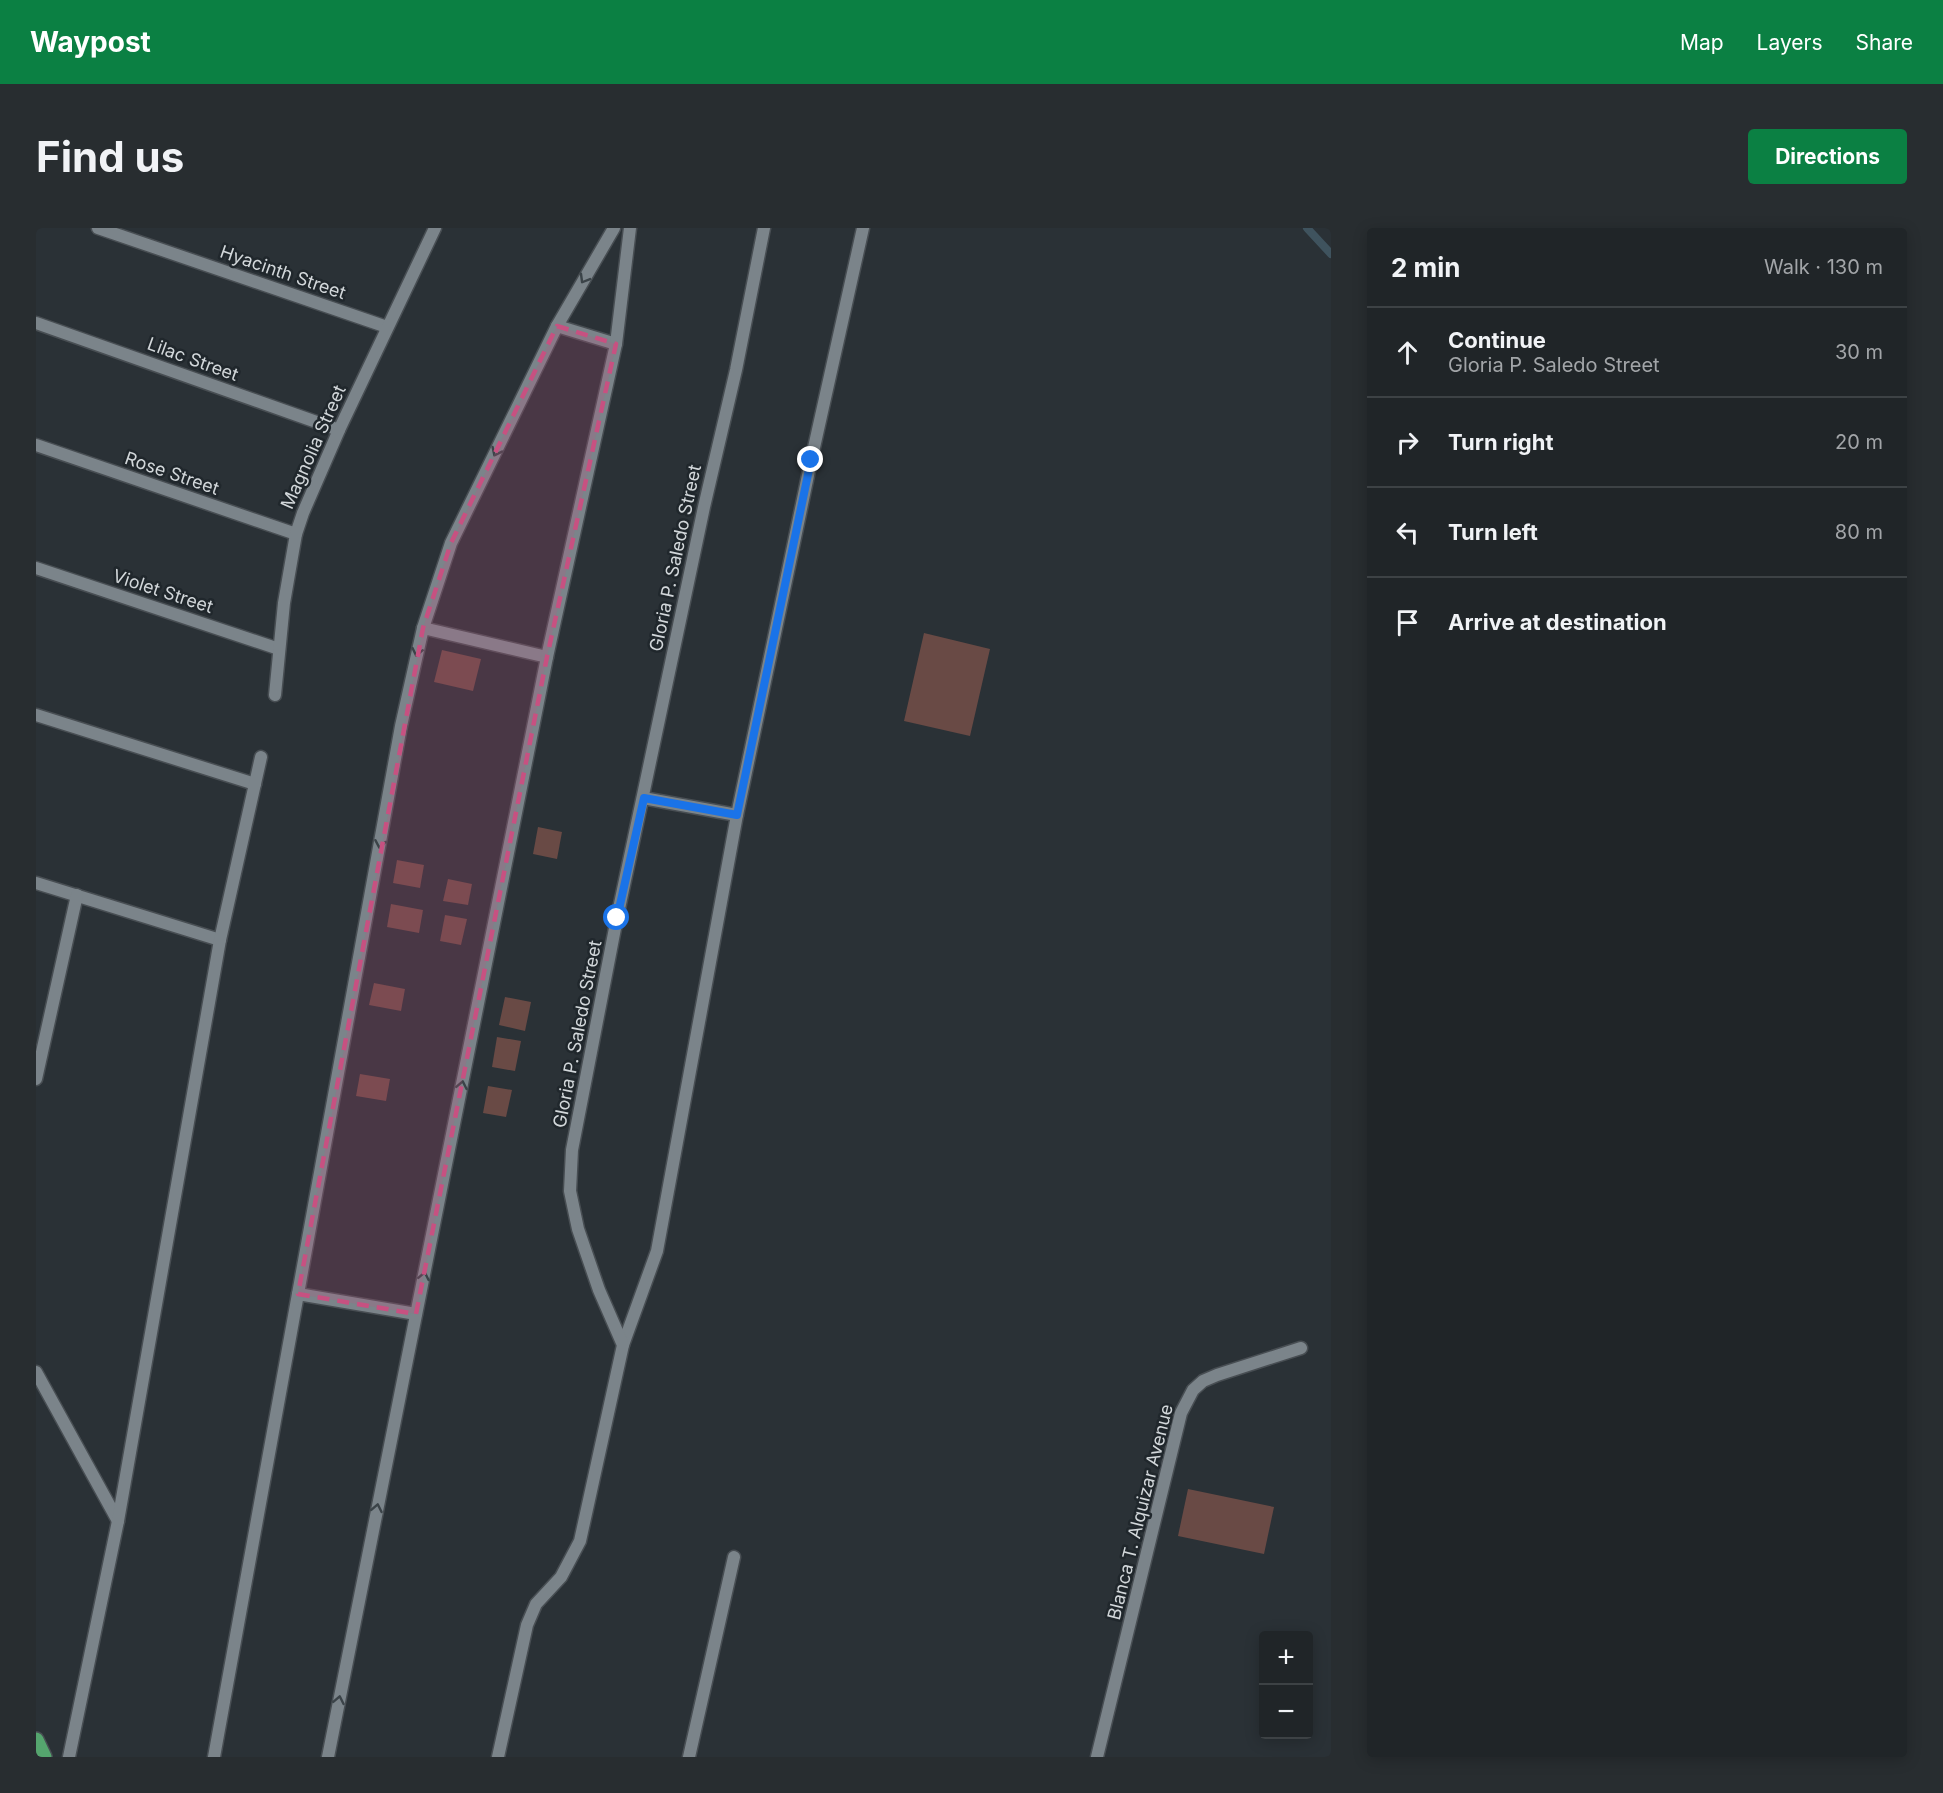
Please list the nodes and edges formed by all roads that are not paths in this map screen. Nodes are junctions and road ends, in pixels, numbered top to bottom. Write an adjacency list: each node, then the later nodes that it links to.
1 (98, 228): 9 (street, Hyacinth Street)
2 (435, 228): 9 (street, Magnolia Street)
3 (614, 228): 8 (street, one-way to 8)
4 (630, 228): 10 (street)
5 (764, 228): 22 (street, Gloria P. Saledo Street)
6 (863, 228): 23 (street)
7 (36, 322): 11 (street, Lilac Street)
8 (557, 326): 10 (street); 15 (street, one-way to 15)
9 (387, 327): 11 (street, Magnolia Street)
10 (616, 344): 17 (street)
11 (339, 430): 13 (street, Magnolia Street)
12 (36, 445): 13 (street, Rose Street)
13 (296, 534): 16 (street, Magnolia Street)
14 (36, 568): 16 (street, Violet Street)
15 (423, 628): 17 (street); 28 (street, one-way to 28)
16 (279, 649): 18 (street, Magnolia Street)
17 (547, 657): 29 (street, one-way to 17)
18 (275, 694)
19 (36, 716): 21 (street)
20 (261, 757): 21 (street)
21 (255, 784): 26 (street)
22 (644, 798): 23 (street); 30 (street, Gloria P. Saledo Street)
23 (737, 815): 30 (street)
24 (36, 882): 25 (street)
25 (76, 895): 26 (street); 27 (street)
26 (220, 940): 33 (street)
27 (36, 1079)
28 (298, 1294): 29 (street); 38 (street)
29 (416, 1314): 39 (street, one-way to 29)
30 (623, 1345): 40 (street)
31 (1300, 1348): 42 (street, Blanca T. Alquizar Avenue)
32 (36, 1372): 33 (street)
33 (118, 1521): 37 (street)
34 (735, 1557): 41 (street)
35 (36, 1740): 36 (main road)
36 (44, 1757)
37 (69, 1757)
38 (214, 1757)
39 (328, 1757)
40 (498, 1757)
41 (689, 1757)
42 (1097, 1757)

